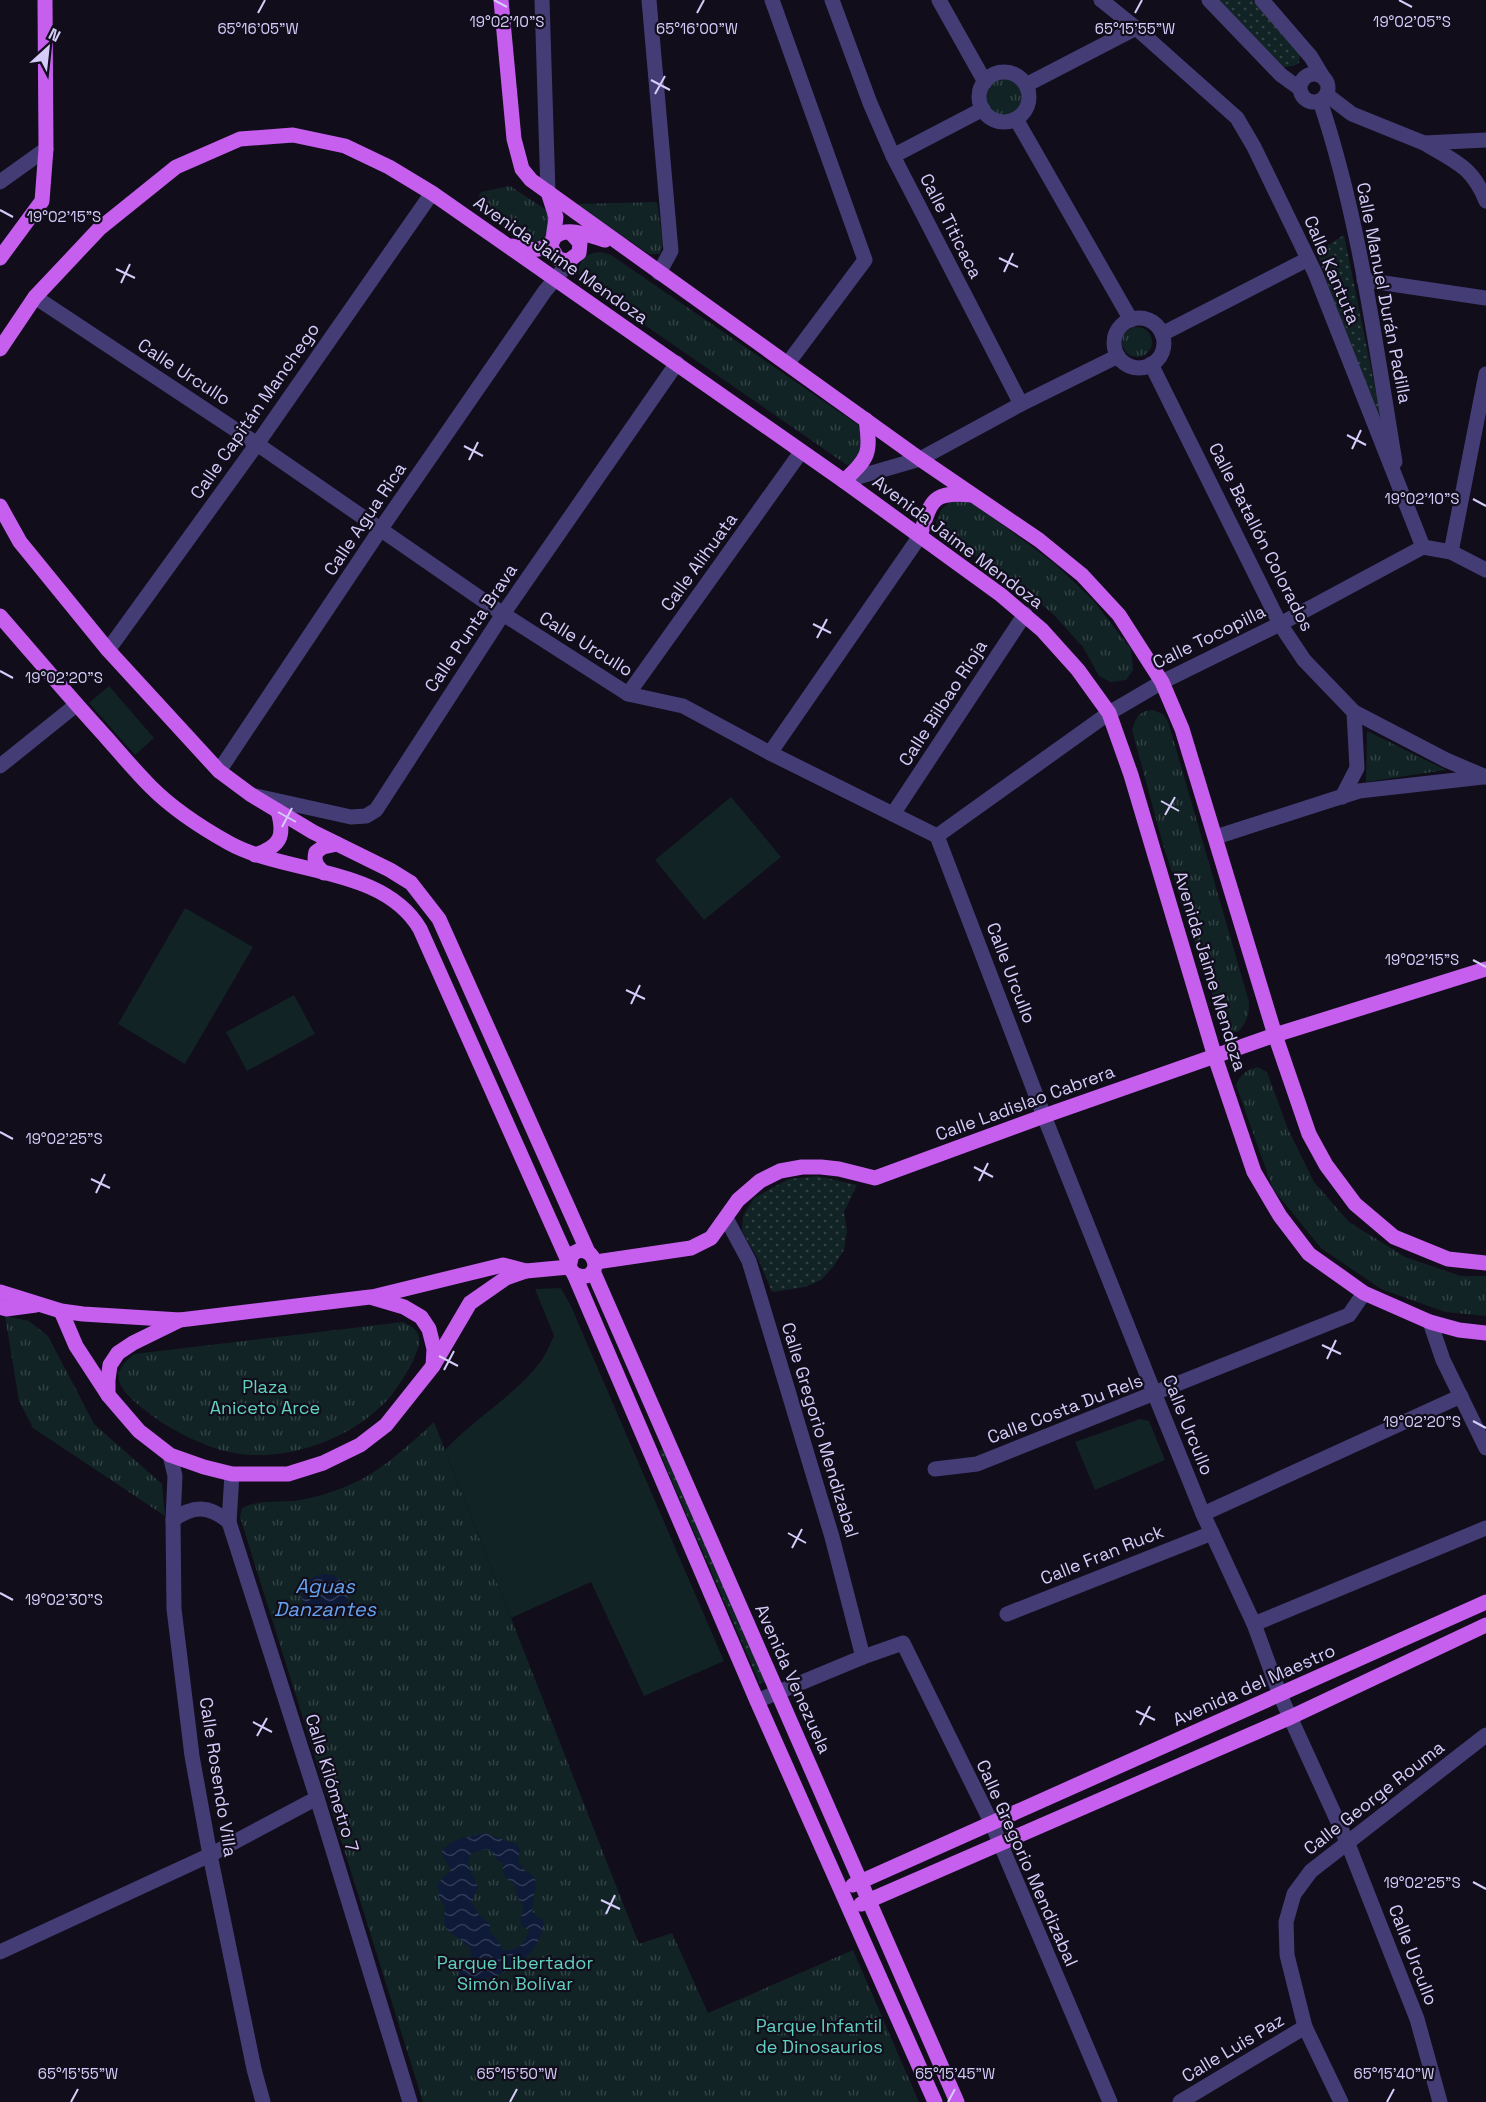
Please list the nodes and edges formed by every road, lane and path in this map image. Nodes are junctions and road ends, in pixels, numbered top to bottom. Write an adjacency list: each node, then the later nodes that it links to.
1 (45, 0): 21 (main road)
2 (501, 0): 24 (main road)
3 (542, 0): 24 (street)
4 (649, 0): 32 (street)
5 (772, 0): 42 (street)
6 (832, 0): 22 (street, Calle Titicaca)
7 (939, 0): 13 (street)
8 (1101, 0): 11 (street, Calle Kantuta)
9 (1209, 0): 15 (street)
10 (1262, 0): 12 (street)
11 (1136, 28): 14 (street); 31 (street, Calle Kantuta)
12 (1323, 77): 15 (street); 16 (street)
13 (985, 82): 14 (street); 17 (street)
14 (1026, 85): 18 (street)
15 (1299, 88): 16 (street)
16 (1324, 98): 20 (street); 34 (street, Calle Manuel Durán Padilla)
17 (983, 109): 18 (street); 22 (street)
18 (1016, 119): 37 (street)
19 (1486, 140): 20 (street)
20 (1424, 142): 26 (street)
21 (46, 149): 23 (street); 30 (main road)
22 (893, 156): 45 (street, Calle Titicaca)
23 (0, 182)
24 (548, 192): 27 (main road); 28 (main road)
25 (432, 194): 29 (main road, Avenida Jaime Mendoza); 35 (main road, Avenida Jaime Mendoza); 47 (street, Calle Capitán Manchego)
26 (1486, 201)
27 (576, 242): 28 (main road); 28 (main road); 32 (main road); 33 (street, Calle Agua Rica)
28 (552, 243): 29 (main road); 33 (street, Calle Agua Rica)
29 (504, 244): 33 (main road, Avenida Jaime Mendoza)
30 (0, 258)
31 (1308, 259): 38 (street); 52 (street, Calle Kantuta)
32 (659, 273): 42 (main road)
33 (549, 278): 41 (main road, Avenida Jaime Mendoza); 54 (street, Calle Agua Rica)
34 (1364, 280): 36 (street); 52 (street, Calle Manuel Durán Padilla)
35 (35, 297): 39 (main road, Avenida Jaime Mendoza); 47 (street, Calle Urcullo)
36 (1486, 298)
37 (1131, 320): 38 (street); 40 (street)
38 (1162, 334): 43 (street)
39 (0, 349)
40 (1118, 356): 43 (street); 45 (street)
41 (677, 363): 48 (main road, Avenida Jaime Mendoza); 59 (street, Calle Punta Brava)
42 (788, 363): 46 (main road)
43 (1151, 364): 62 (street, Calle Batallón Colorados)
44 (1486, 374): 57 (street)
45 (1021, 404): 49 (street)
46 (866, 420): 49 (main road); 50 (main road)
47 (257, 444): 54 (street, Calle Urcullo); 63 (street, Calle Capitán Manchego)
48 (801, 452): 50 (main road, Avenida Jaime Mendoza); 65 (street, Calle Alihuata)
49 (920, 459): 50 (street); 51 (main road)
50 (844, 481): 55 (main road, Avenida Jaime Mendoza)
51 (972, 495): 55 (main road); 64 (main road)
52 (1401, 495): 56 (street, Calle Kantuta)
53 (0, 506): 63 (main road, Avenida Venezuela)
54 (380, 530): 59 (street, Calle Urcullo); 71 (street, Calle Agua Rica)
55 (920, 536): 60 (main road, Avenida Jaime Mendoza); 69 (street)
56 (1423, 547): 57 (street); 62 (street, Calle Tocopilla)
57 (1451, 552): 58 (street)
58 (1486, 570)
59 (503, 614): 65 (street, Calle Urcullo); 75 (street, Calle Punta Brava)
60 (1025, 614): 68 (main road, Avenida Jaime Mendoza); 77 (street, Calle Bilbao Rioja)
61 (0, 615): 66 (main road)
62 (1280, 624): 64 (street, Calle Tocopilla); 67 (street, Calle Batallón Colorados)
63 (108, 650): 71 (main road, Avenida Venezuela)
64 (1162, 682): 68 (street, Calle Tocopilla); 82 (main road)
65 (628, 694): 69 (street, Calle Urcullo)
66 (76, 705): 70 (street); 84 (main road)
67 (1354, 712): 72 (street, Calle Batallón Colorados); 74 (street)
68 (1109, 713): 81 (street, Calle Tocopilla); 90 (main road, Avenida Jaime Mendoza)
69 (770, 753): 77 (street, Calle Urcullo)
70 (0, 766)
71 (219, 771): 73 (main road, Avenida Venezuela)
72 (1486, 777): 74 (street)
73 (250, 794): 75 (street, Calle Punta Brava); 76 (main road, Avenida Venezuela)
74 (1342, 797): 82 (street)
75 (315, 809): 78 (street); 79 (street)
76 (278, 811): 78 (main road, Avenida Venezuela); 80 (main road)
77 (893, 814): 81 (street, Calle Urcullo)
78 (294, 820): 79 (main road, Avenida Venezuela); 80 (street)
79 (314, 832): 83 (main road, Avenida Venezuela)
80 (282, 834): 84 (main road)
81 (937, 836): 93 (street, Calle Urcullo)
82 (1216, 837): 89 (main road)
83 (337, 844): 85 (main road); 86 (main road, Avenida Venezuela)
84 (255, 855): 85 (main road)
85 (324, 873): 87 (main road)
86 (439, 919): 87 (main road); 91 (main road, Avenida Venezuela)
87 (420, 929): 92 (main road)
88 (1486, 969): 89 (main road, Calle Ladislao Cabrera)
89 (1275, 1035): 90 (main road, Calle Ladislao Cabrera); 96 (main road)
90 (1215, 1057): 93 (main road, Calle Ladislao Cabrera); 100 (main road, Avenida Jaime Mendoza)
91 (505, 1067): 92 (main road); 95 (main road, Avenida Venezuela)
92 (486, 1077): 97 (main road)
93 (1044, 1116): 94 (main road, Calle Ladislao Cabrera); 110 (street, Calle Urcullo)
94 (726, 1218): 95 (main road, Calle Ladislao Cabrera); 125 (street, Calle Gregorio Mendizabal)
95 (592, 1262): 97 (main road, Calle Ladislao Cabrera); 97 (main road); 126 (main road, Avenida Venezuela)
96 (1486, 1263)
97 (570, 1268): 98 (main road); 128 (main road)
98 (526, 1271): 101 (main road); 108 (main road)
99 (0, 1292): 102 (main road)
100 (1364, 1293): 106 (main road, Avenida Jaime Mendoza); 110 (street, Calle Costa Du Rels)
101 (370, 1297): 105 (main road); 108 (main road)
102 (41, 1304): 103 (main road); 104 (main road)
103 (0, 1307)
104 (61, 1311): 105 (main road); 109 (main road)
105 (180, 1320): 109 (main road)
106 (1430, 1322): 107 (main road, Avenida Jaime Mendoza); 111 (street)
107 (1486, 1333)
108 (433, 1366): 115 (main road)
109 (108, 1395): 113 (main road)
110 (1155, 1395): 114 (street, Calle Costa Du Rels); 116 (street, Calle Urcullo)
111 (1461, 1396): 112 (street); 116 (street)
112 (1486, 1448)
113 (170, 1455): 115 (main road); 117 (street, Calle Rosendo Villa)
114 (934, 1469)
115 (232, 1474): 118 (street, Calle Kilómetro 7)
116 (1203, 1514): 120 (street, Calle Urcullo)
117 (173, 1520): 118 (street); 135 (street, Calle Rosendo Villa)
118 (229, 1522): 131 (street, Calle Kilómetro 7)
119 (1486, 1528): 123 (street)
120 (1212, 1533): 122 (street, Calle Fran Ruck); 123 (street, Calle Urcullo)
121 (1486, 1602): 127 (main road, Avenida del Maestro)
122 (1007, 1614)
123 (1254, 1624): 127 (street, Calle Urcullo)
124 (1486, 1625): 129 (main road)
125 (862, 1657): 126 (street); 132 (street, Calle Gregorio Mendizabal)
126 (778, 1692): 128 (street); 136 (main road, Avenida Venezuela)
127 (1280, 1695): 129 (street, Calle Urcullo); 132 (main road, Avenida del Maestro)
128 (757, 1701): 137 (main road)
129 (1290, 1717): 133 (main road); 134 (street, Calle Urcullo)
130 (1486, 1735): 134 (street, Calle George Rouma)
131 (317, 1798): 135 (street); 143 (street, Calle Kilómetro 7)
132 (992, 1824): 133 (street, Calle Gregorio Mendizabal); 136 (main road, Avenida del Maestro)
133 (999, 1843): 138 (main road); 146 (street, Calle Gregorio Mendizabal)
134 (1348, 1844): 141 (street, Calle George Rouma); 149 (street, Calle Urcullo)
135 (210, 1855): 140 (street); 142 (street, Calle Rosendo Villa)
136 (861, 1882): 137 (main road, Avenida del Maestro); 138 (main road, Avenida Venezuela)
137 (841, 1890): 139 (main road)
138 (870, 1900): 139 (main road); 145 (main road, Avenida Venezuela)
139 (850, 1909): 144 (main road)
140 (0, 1952)
141 (1305, 2027): 147 (street, Calle Luis Paz); 148 (street, Calle George Rouma)
142 (263, 2102)
143 (410, 2102)
144 (935, 2102)
145 (957, 2102)
146 (1110, 2102)
147 (1180, 2102)
148 (1341, 2102)
149 (1440, 2102)

